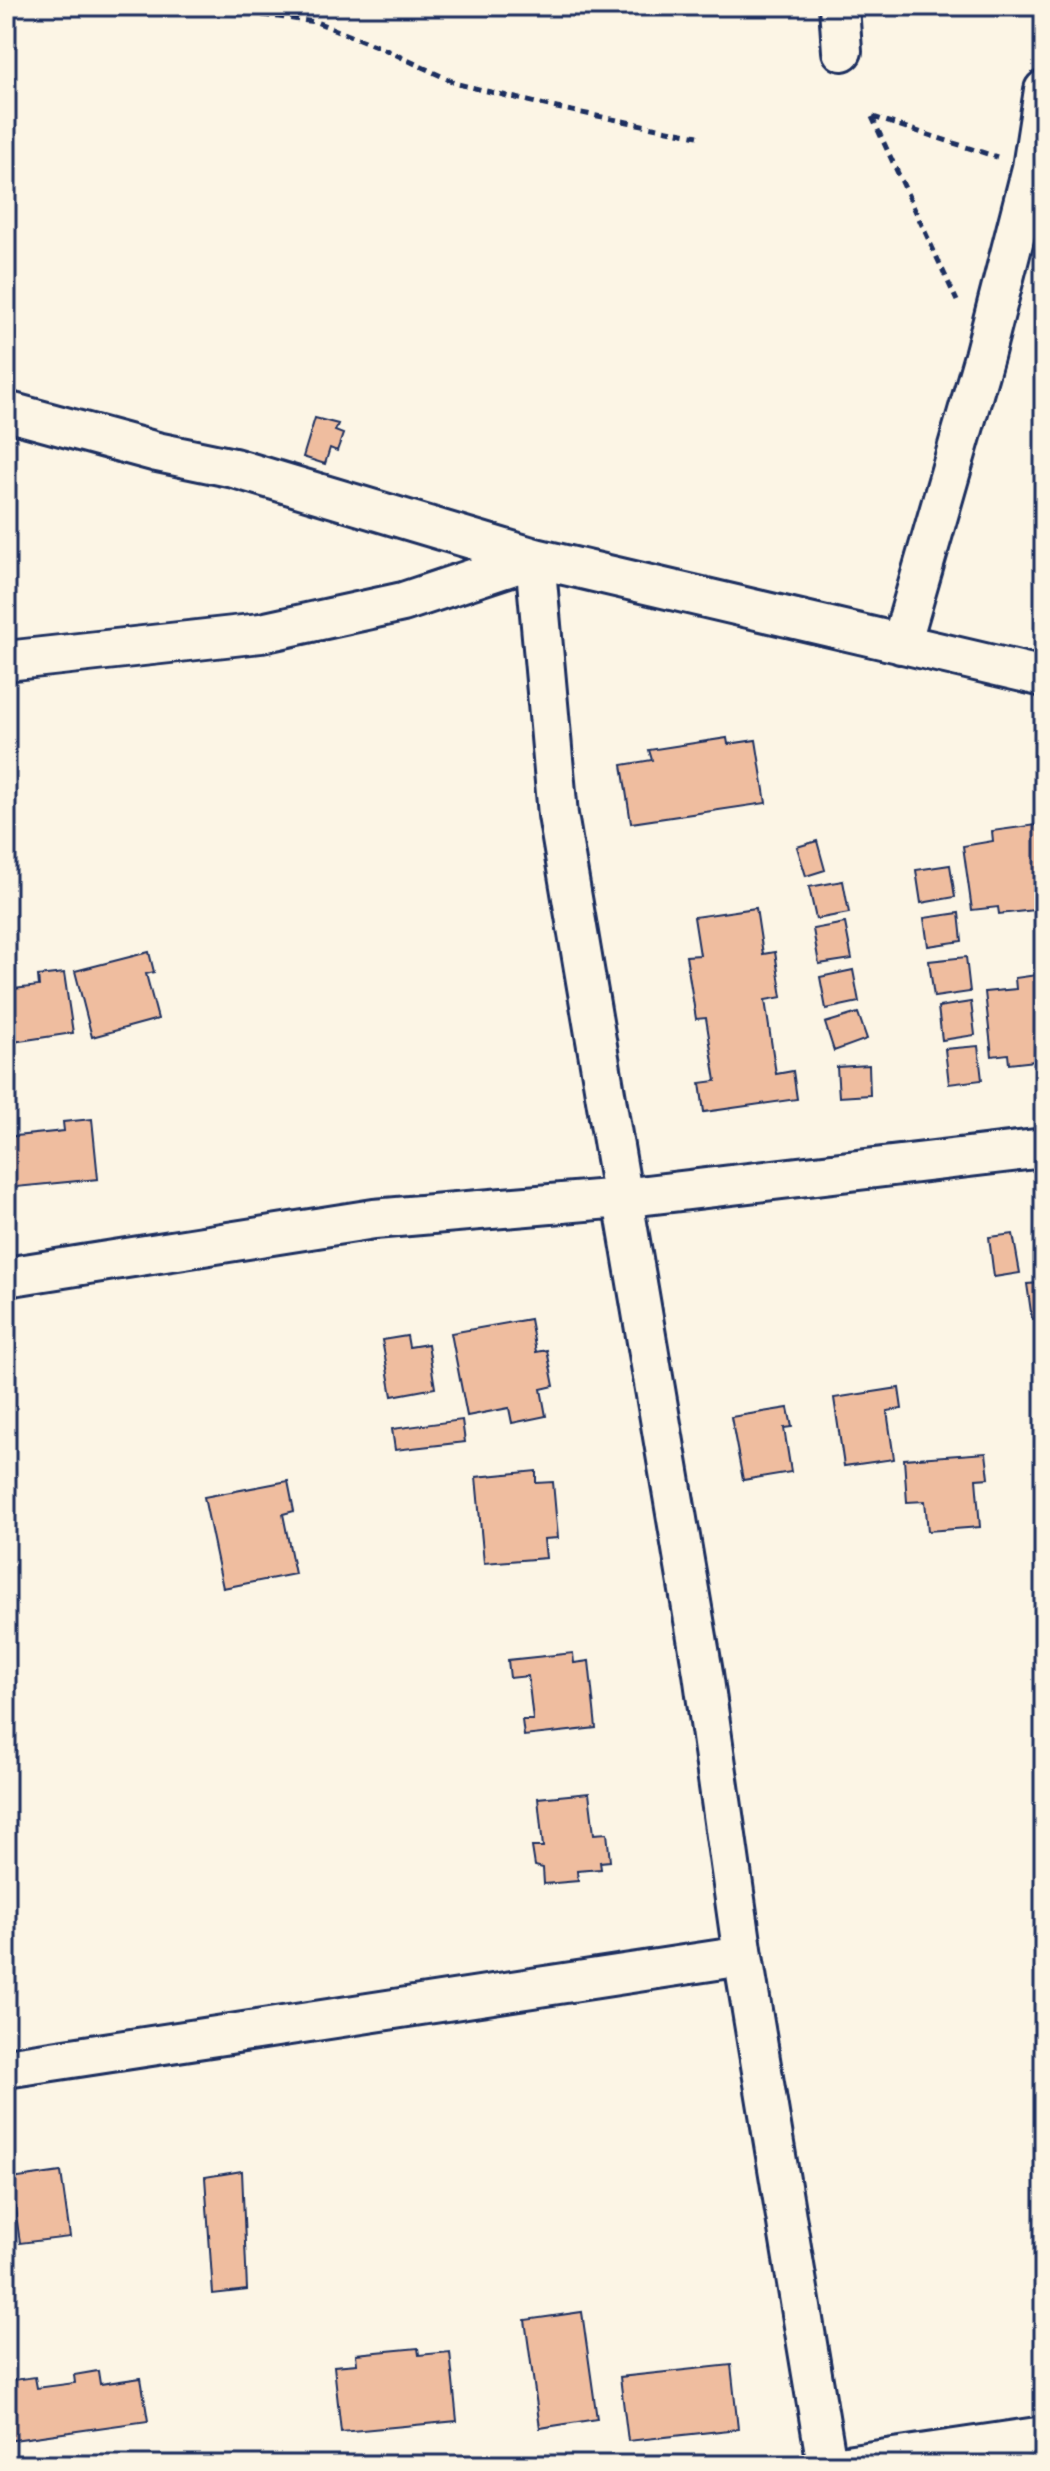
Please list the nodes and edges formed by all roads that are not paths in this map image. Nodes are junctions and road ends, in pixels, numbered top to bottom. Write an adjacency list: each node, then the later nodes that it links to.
1 (839, 6): 2 (street)
2 (842, 51)
3 (1044, 90): 6 (street)
4 (6, 411): 5 (street)
5 (535, 558): 6 (street); 7 (street); 10 (street)
6 (901, 644): 8 (street)
7 (6, 661)
8 (1044, 677)
9 (1044, 1148): 10 (street)
10 (621, 1198): 11 (street); 12 (street)
11 (6, 1277)
12 (743, 1956): 13 (street); 15 (street)
13 (6, 2068)
14 (1044, 2436): 16 (street)
15 (827, 2465)
16 (846, 2465)

